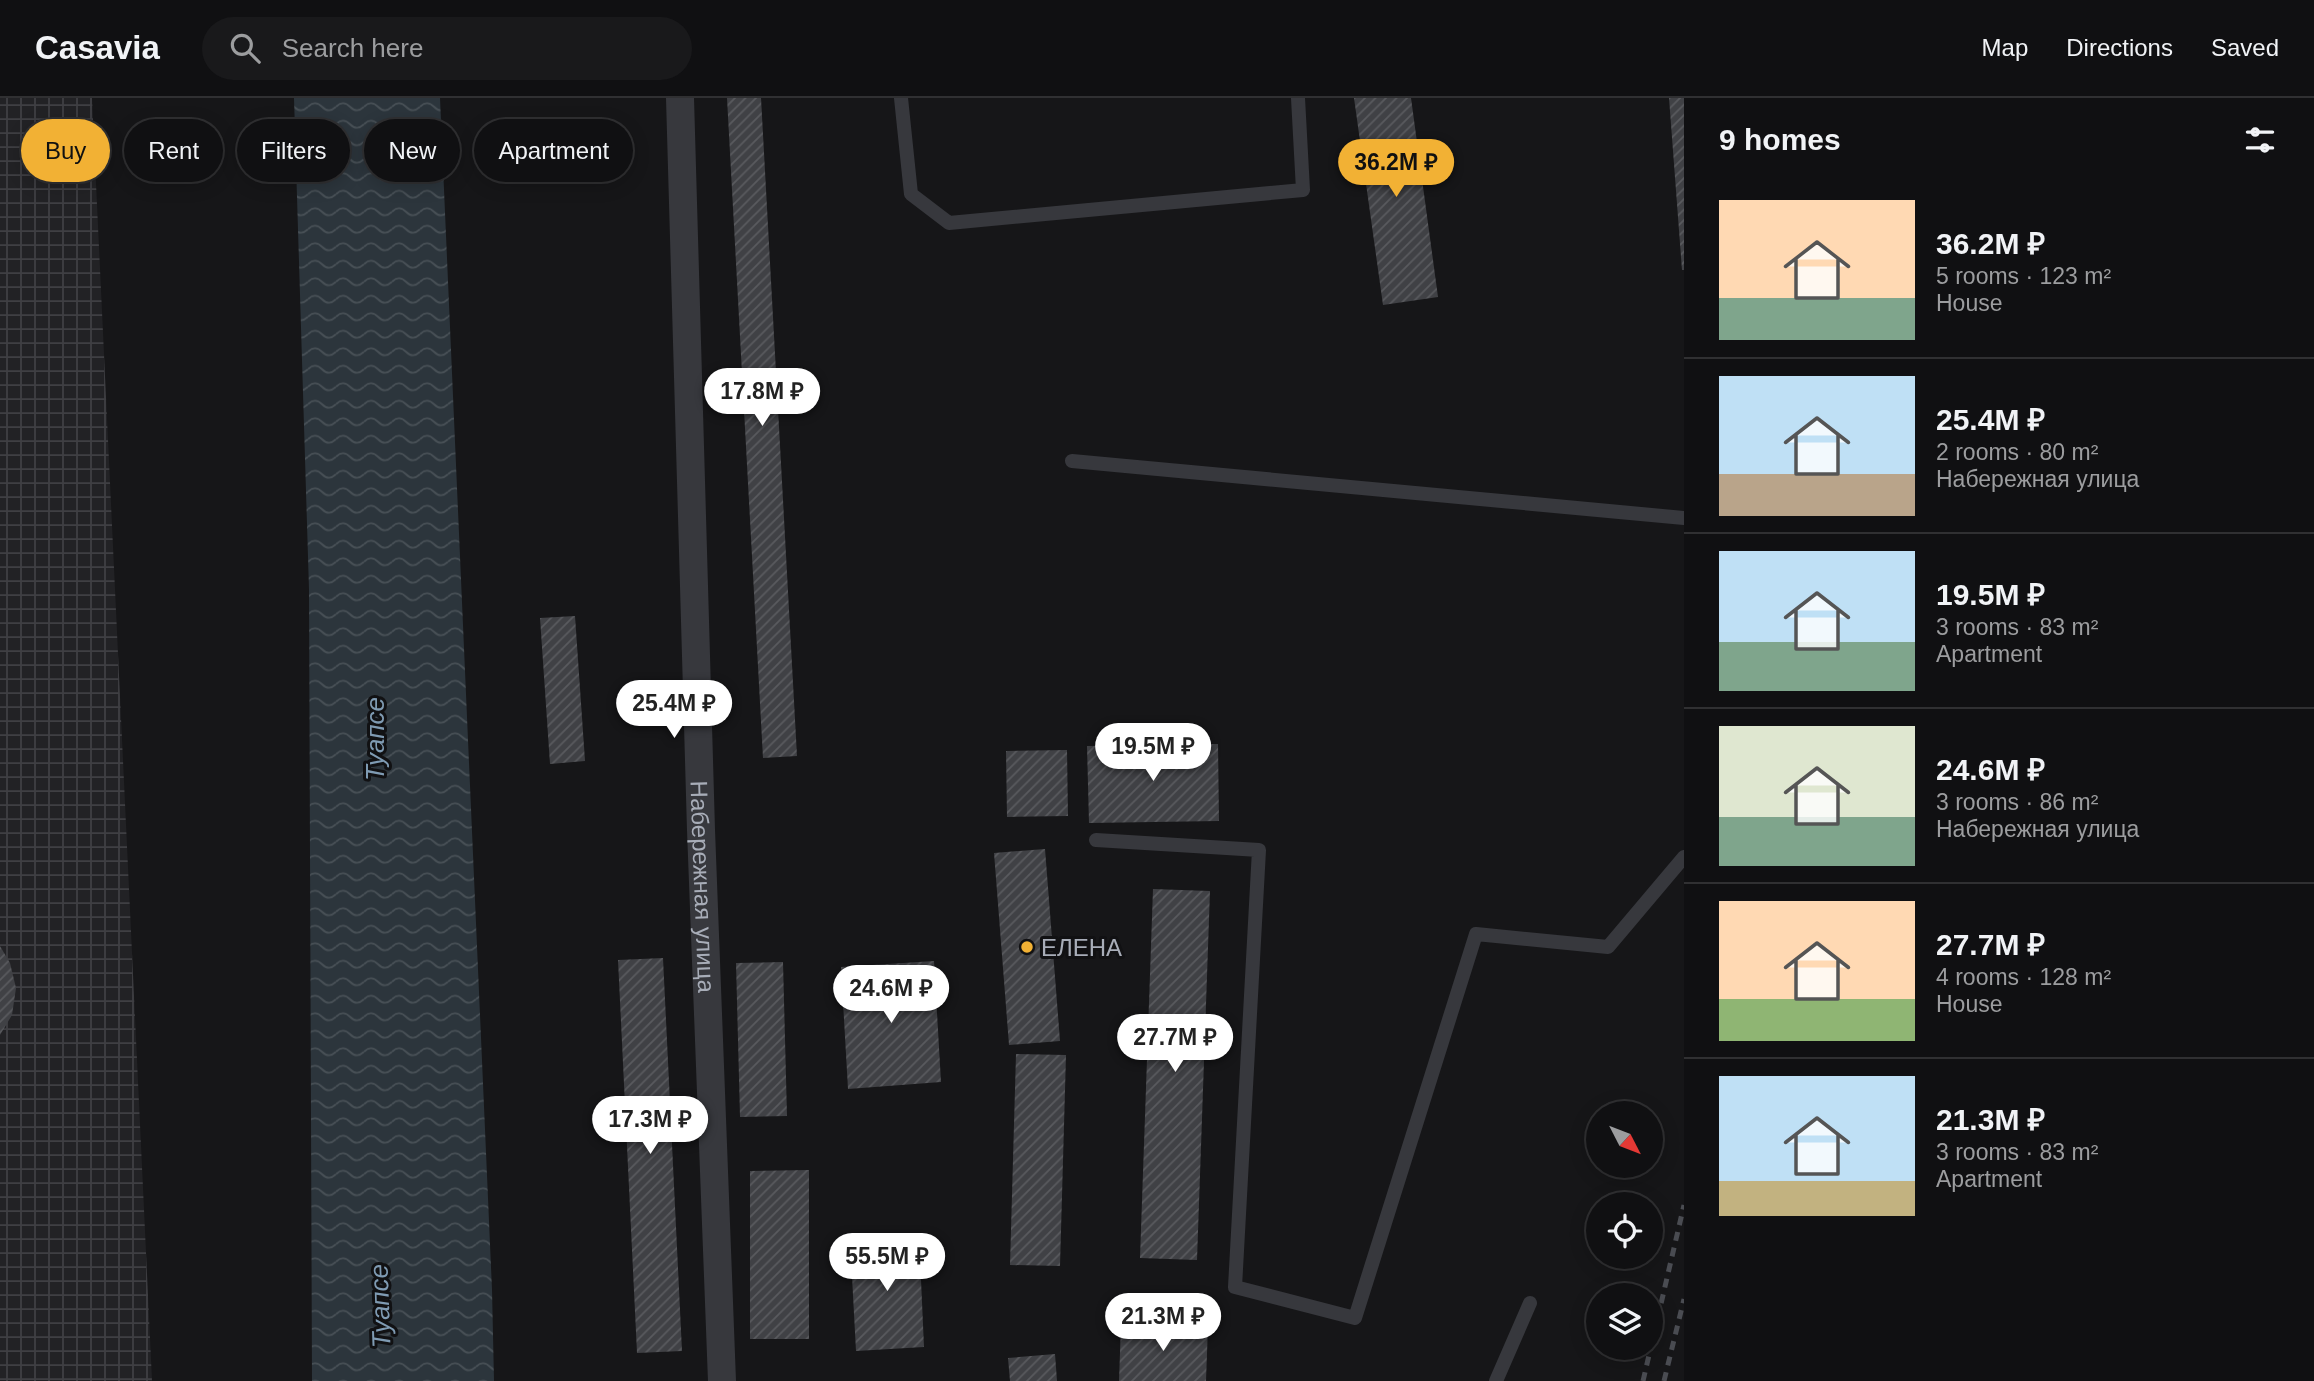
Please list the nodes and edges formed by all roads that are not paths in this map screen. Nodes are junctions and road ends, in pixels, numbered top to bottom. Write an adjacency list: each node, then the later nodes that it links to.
1 (680, 98): 9 (street, Набережная улица)
2 (901, 98): 3 (lane)
3 (1298, 98)
4 (1072, 461): 5 (lane)
5 (1684, 518)
6 (1096, 840): 7 (lane)
7 (1684, 857)
8 (1530, 1303): 10 (lane)
9 (722, 1381)
10 (1496, 1381)

